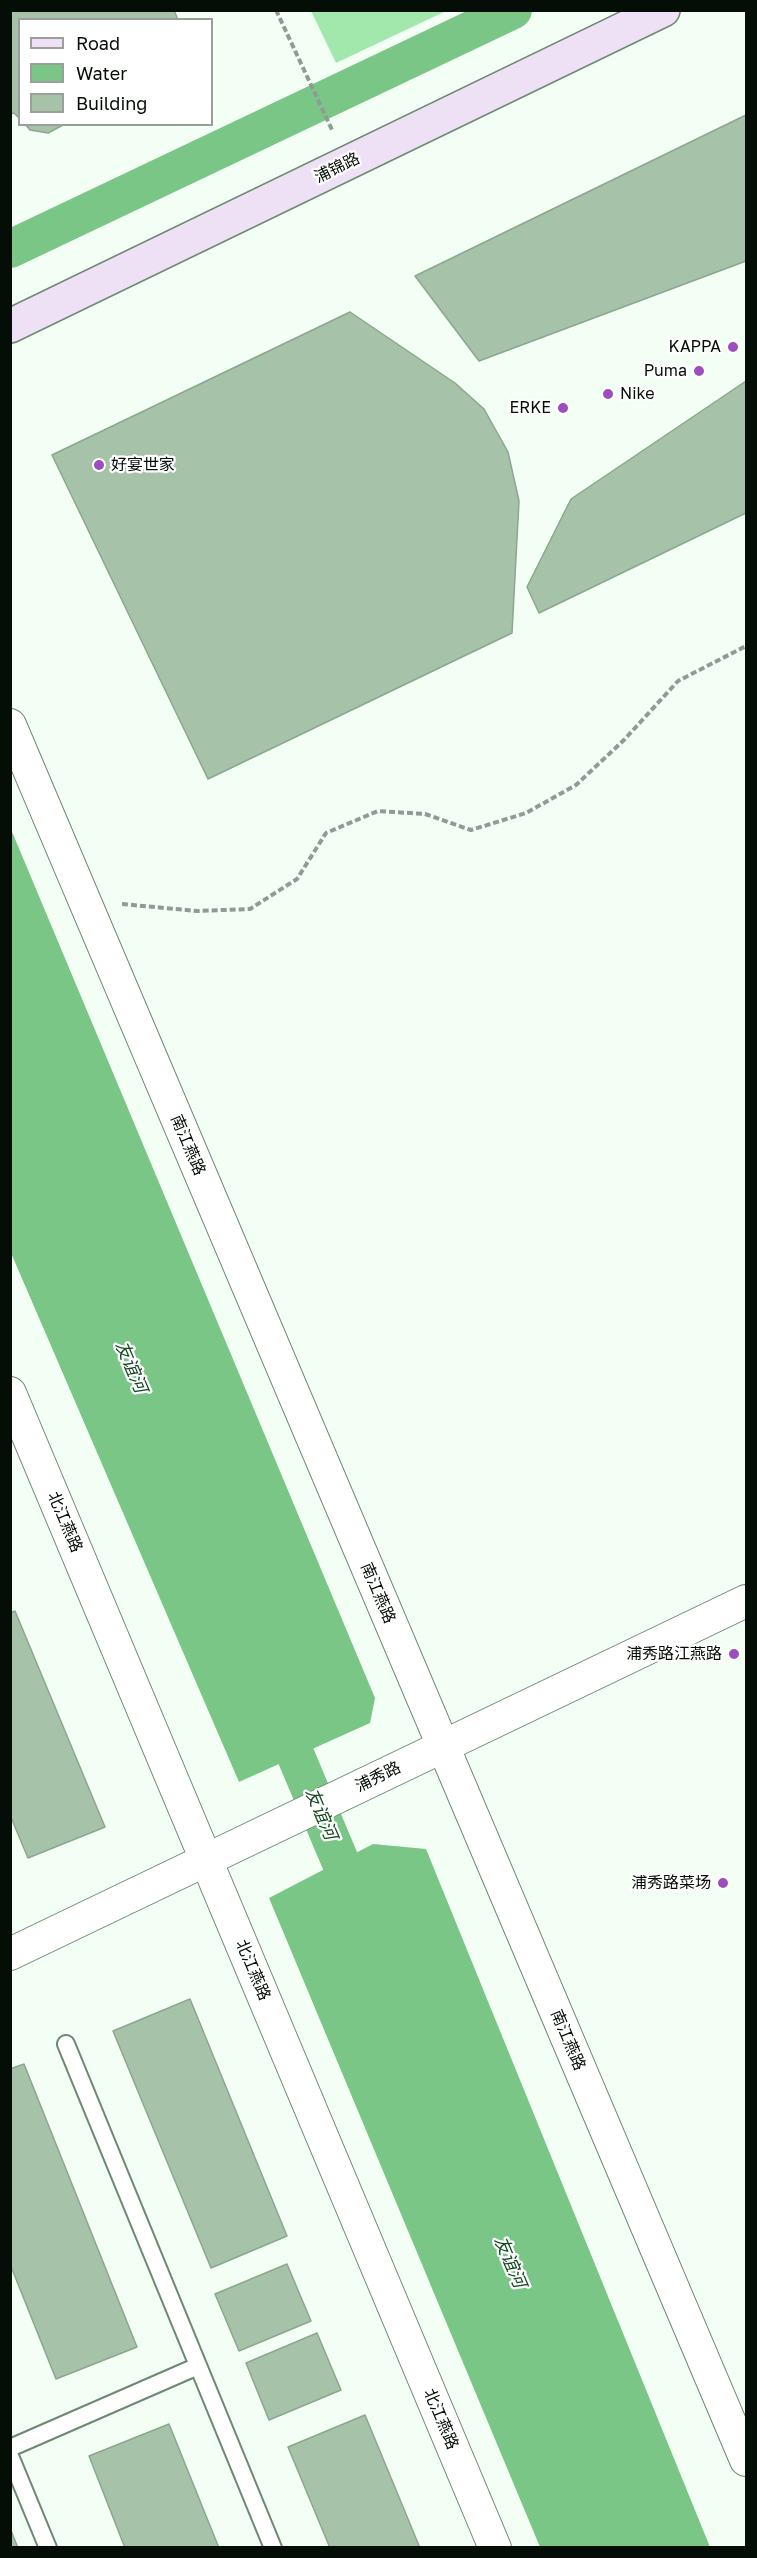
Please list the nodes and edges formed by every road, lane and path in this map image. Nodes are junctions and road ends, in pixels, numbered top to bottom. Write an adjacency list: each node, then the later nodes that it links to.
1 (276, 10): 3 (path)
2 (663, 10): 4 (main road, 浦锦路)
3 (330, 124)
4 (10, 326)
5 (747, 646): 7 (path)
6 (10, 725): 7 (street, 南江燕路)
7 (84, 900): 10 (street, 南江燕路)
8 (10, 1393): 11 (street, 北江燕路)
9 (747, 1601): 10 (street, 浦秀路)
10 (443, 1747): 11 (street, 浦秀路); 16 (street, 南江燕路)
11 (206, 1860): 12 (street, 浦秀路); 19 (street, 北江燕路)
12 (10, 1954)
13 (66, 2044): 14 (lane)
14 (198, 2366): 15 (lane); 18 (lane)
15 (11, 2457): 17 (lane)
16 (747, 2460)
17 (48, 2547)
18 (273, 2547)
19 (495, 2547)

